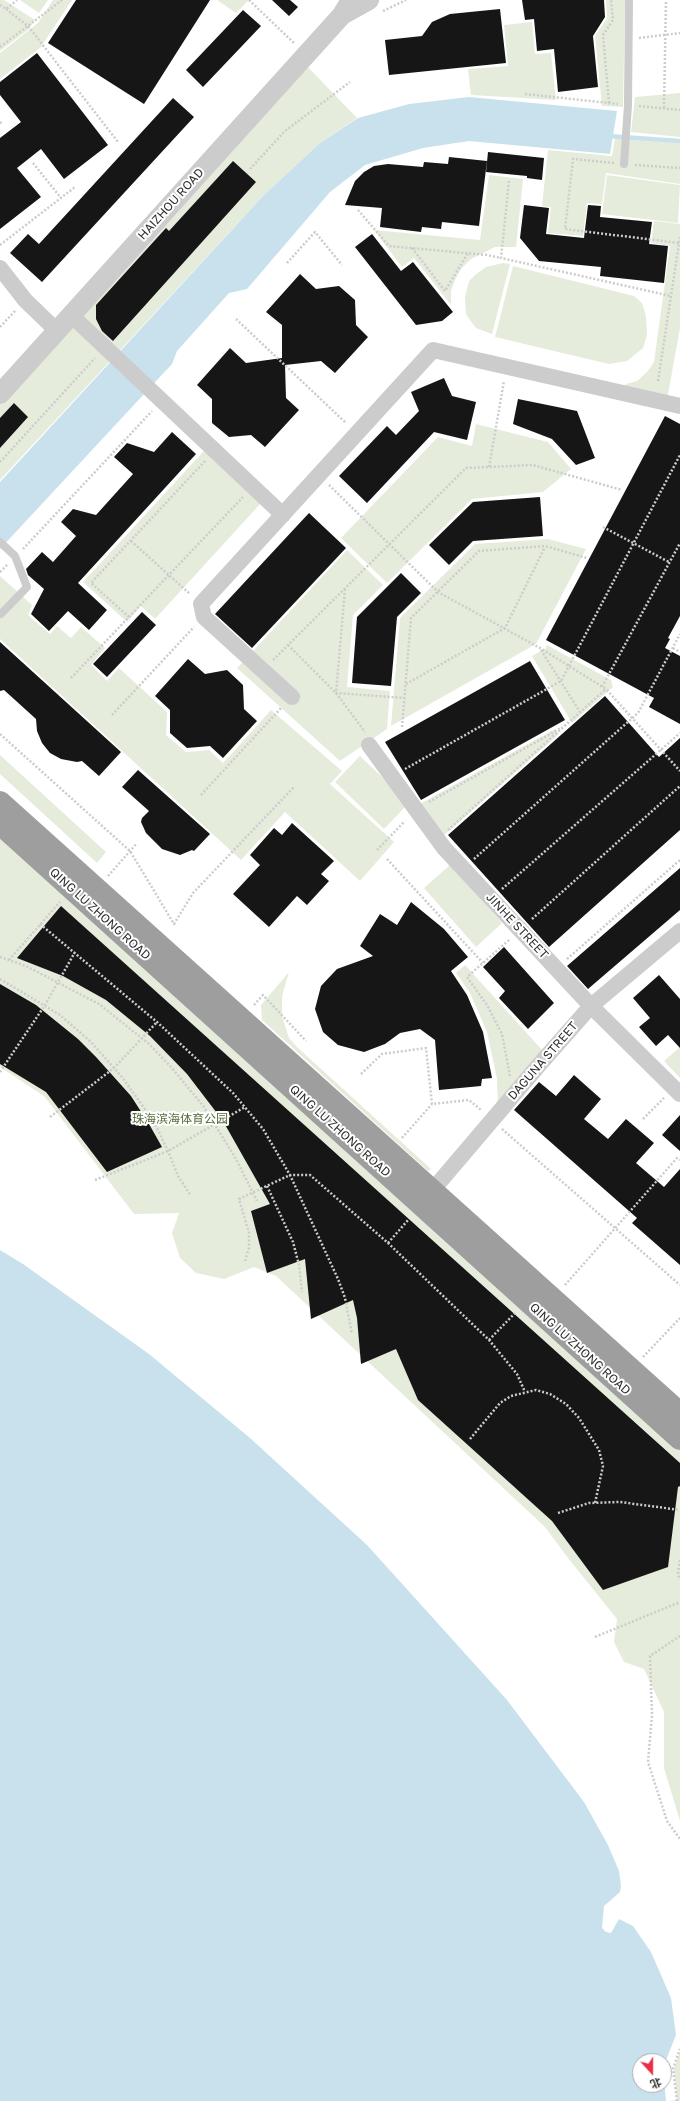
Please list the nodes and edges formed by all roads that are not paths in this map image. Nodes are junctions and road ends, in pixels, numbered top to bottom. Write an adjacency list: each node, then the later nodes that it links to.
1 (369, 0): 3 (street, HAIZHOU ROAD)
2 (629, 0): 4 (lane)
3 (346, 7): 6 (street, HAIZHOU ROAD)
4 (624, 164)
5 (0, 268): 7 (street)
6 (70, 315): 7 (street, HAIZHOU ROAD); 10 (street)
7 (56, 331): 8 (street, HAIZHOU ROAD)
8 (0, 394)
9 (680, 406): 10 (street)
10 (283, 515): 13 (street)
11 (0, 542): 12 (lane)
12 (1, 614)
13 (292, 697)
14 (367, 739): 18 (street, JINHE STREET)
15 (0, 802): 20 (highway, QING LU ZHONG ROAD)
16 (0, 824): 20 (highway, QING LU ZHONG ROAD)
17 (680, 931): 18 (street, DAGUNA STREET)
18 (591, 1006): 19 (street, JINHE STREET); 20 (street, DAGUNA STREET)
19 (677, 1091)
20 (422, 1203): 21 (highway, QING LU ZHONG ROAD); 22 (highway, QING LU ZHONG ROAD)
21 (680, 1413)
22 (680, 1439)

